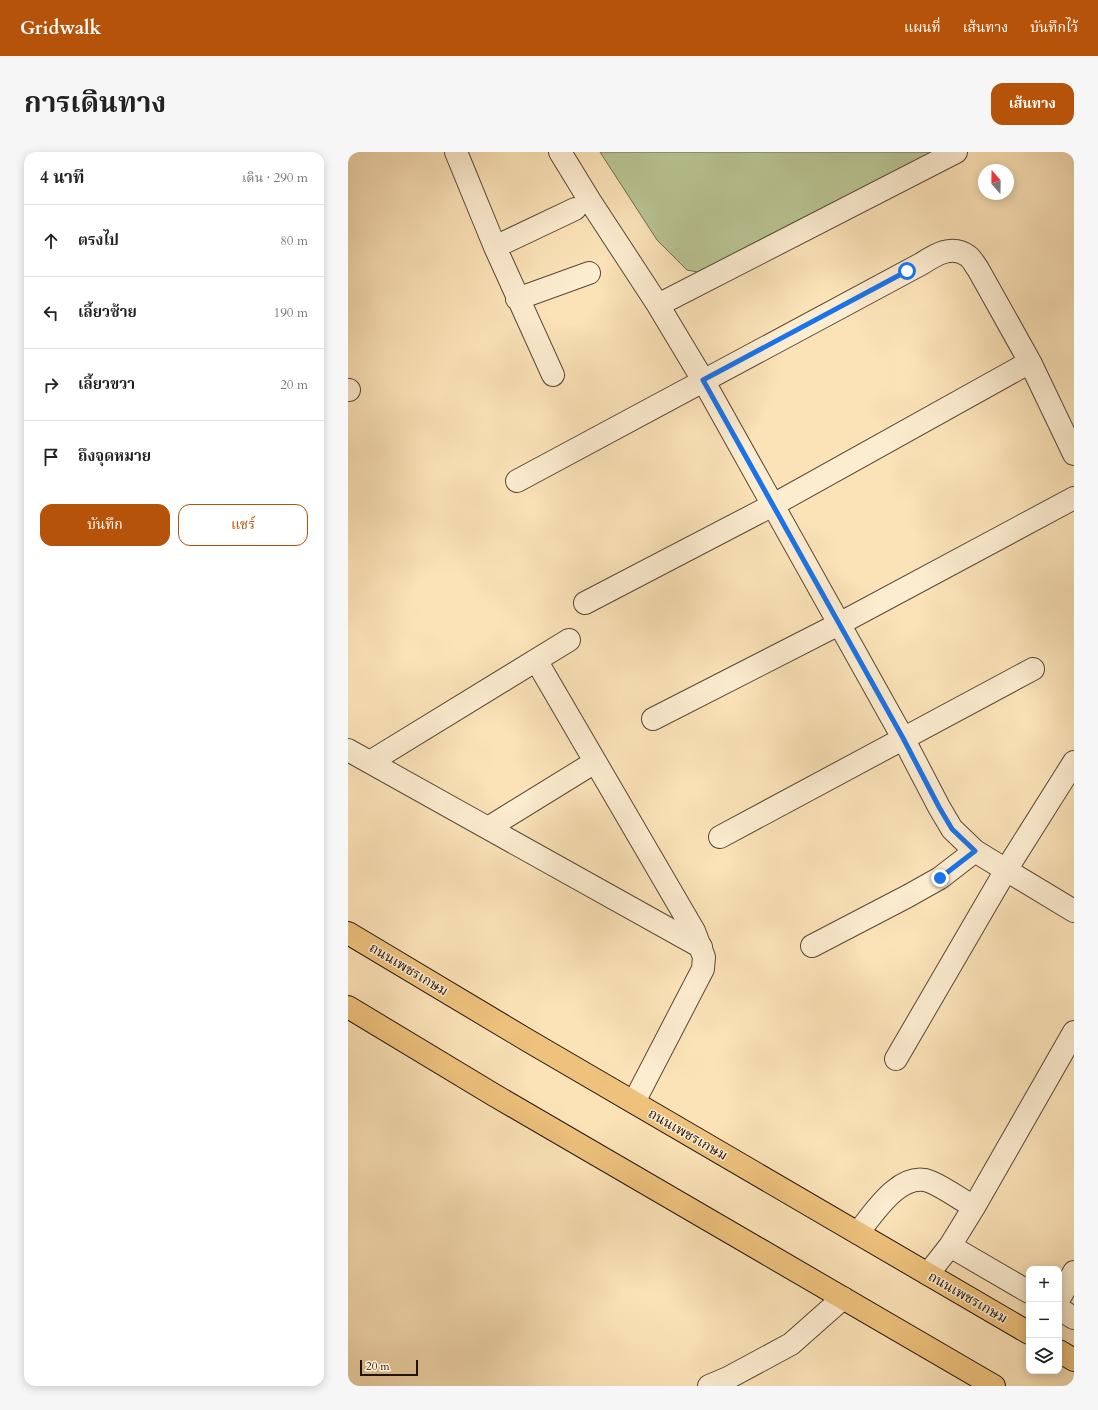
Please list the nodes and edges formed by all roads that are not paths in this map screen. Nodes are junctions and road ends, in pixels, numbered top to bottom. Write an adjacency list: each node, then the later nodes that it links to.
1 (456, 152): 5 (street)
2 (560, 152): 8 (street)
3 (956, 152): 8 (street)
4 (575, 209): 5 (street)
5 (494, 247): 7 (street)
6 (589, 273): 7 (street)
7 (517, 298): 10 (street)
8 (658, 305): 11 (street)
9 (1030, 362): 11 (street); 12 (street); 15 (street)
10 (552, 375)
11 (703, 380): 13 (street); 15 (street)
12 (1074, 454)
13 (517, 481)
14 (1074, 498): 17 (street)
15 (773, 505): 16 (street); 17 (street)
16 (585, 603)
17 (839, 624): 21 (street); 22 (street)
18 (569, 640): 19 (street)
19 (536, 660): 24 (street); 25 (street)
20 (1033, 669): 22 (street)
21 (653, 719)
22 (903, 738): 28 (street); 29 (street)
23 (348, 750): 24 (street)
24 (370, 762): 27 (street)
25 (595, 762): 27 (street); 34 (street)
26 (1074, 762): 30 (street)
27 (488, 828): 34 (street)
28 (720, 837)
29 (975, 851): 30 (street); 33 (street)
30 (1006, 870): 31 (street); 37 (street)
31 (1074, 911)
32 (348, 933): 38 (main road, ถนนเพชรเกษม)
33 (812, 946)
34 (701, 947): 38 (street)
35 (348, 1007): 46 (main road)
36 (1074, 1032): 39 (street)
37 (896, 1059)
38 (634, 1102): 40 (main road, ถนนเพชรเกษม)
39 (974, 1207): 40 (street); 41 (street)
40 (858, 1233): 43 (main road, ถนนเพชรเกษม)
41 (950, 1246): 43 (street); 44 (street)
42 (1074, 1272): 45 (street)
43 (928, 1274): 49 (main road, ถนนเพชรเกษม)
44 (1026, 1290)
45 (1062, 1294)
46 (843, 1298): 52 (street); 53 (main road)
47 (1062, 1311): 48 (street)
48 (1074, 1318)
49 (1026, 1331)
50 (1062, 1353): 51 (main road)
51 (1074, 1360)
52 (709, 1386)
53 (994, 1386)

